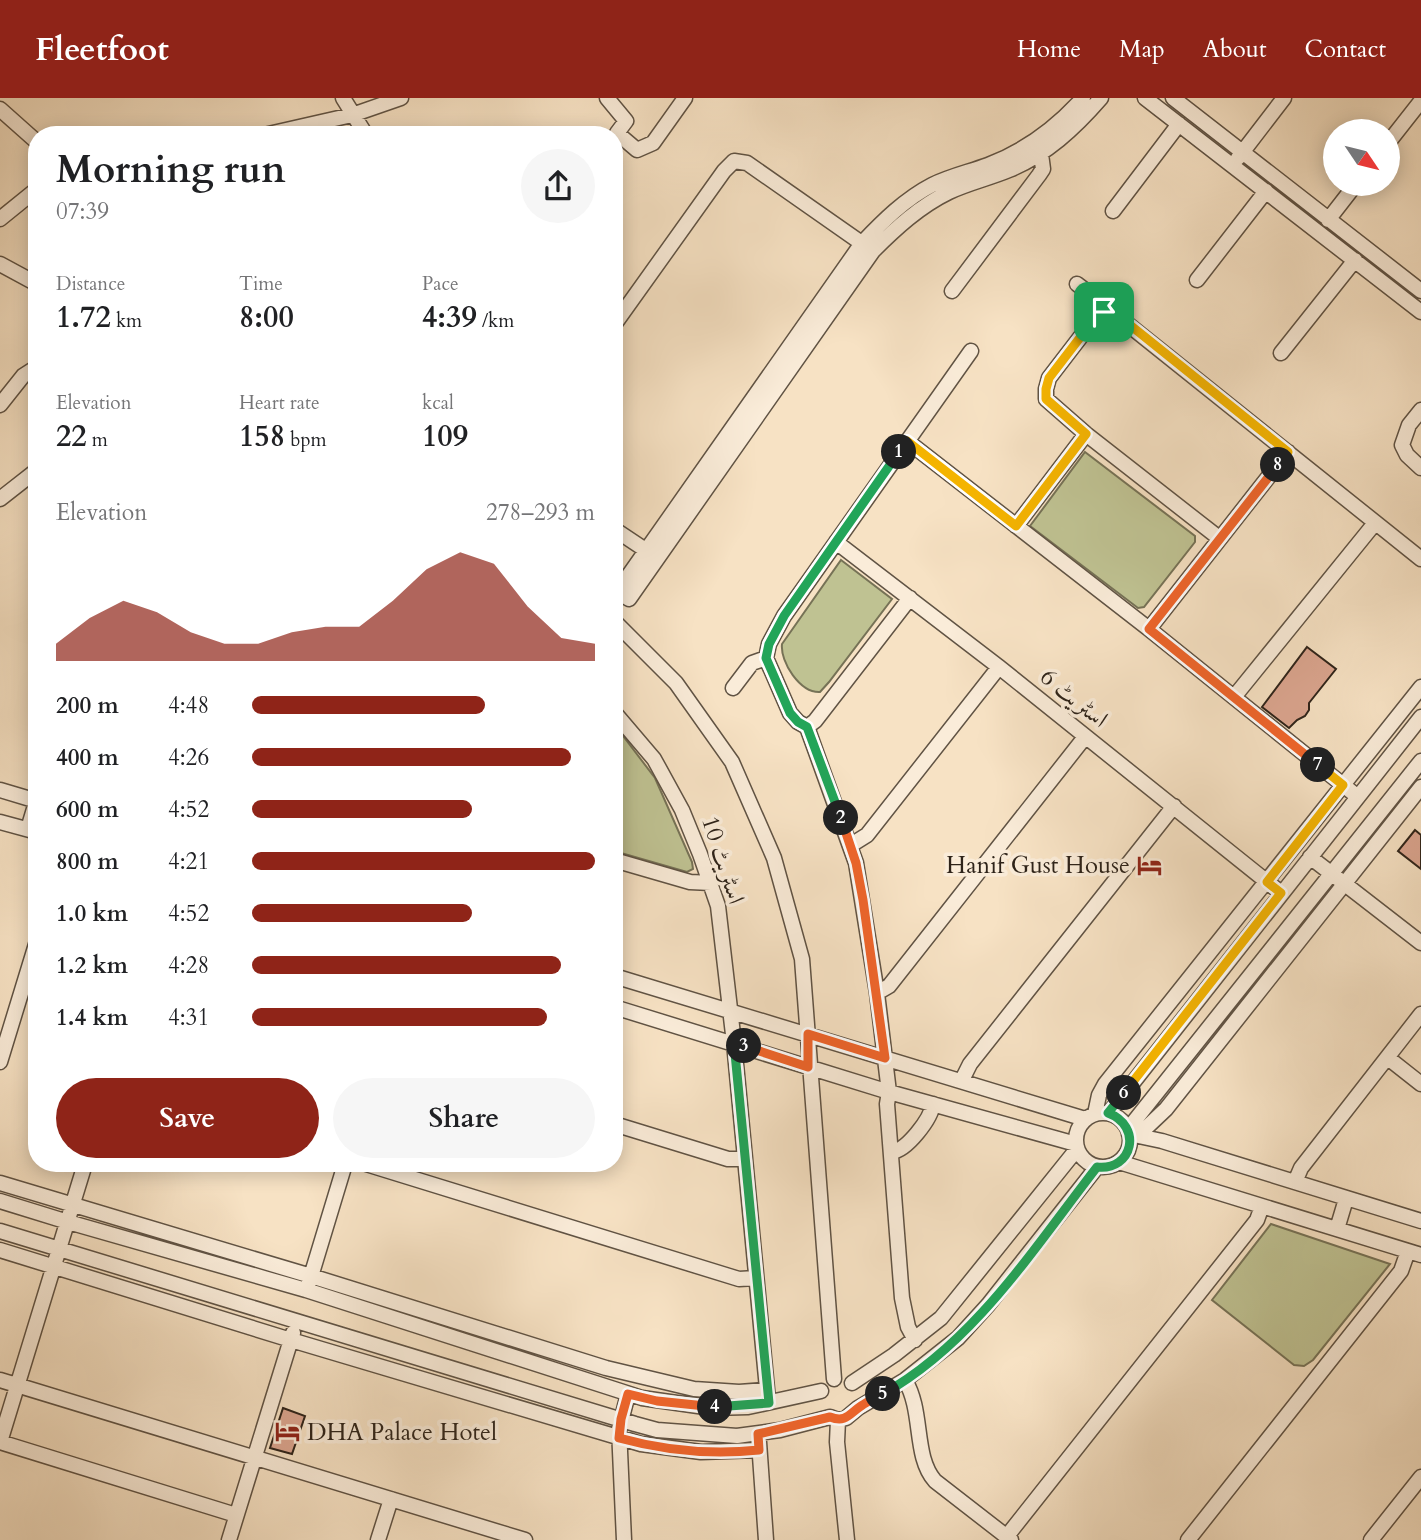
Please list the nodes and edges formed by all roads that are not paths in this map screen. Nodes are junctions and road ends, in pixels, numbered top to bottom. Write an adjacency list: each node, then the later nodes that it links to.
1 (343, 98): 12 (street)
2 (401, 98): 12 (street)
3 (607, 98): 16 (street)
4 (685, 98): 19 (street)
5 (1083, 98): 29 (street)
6 (1101, 98): 21 (street)
7 (1145, 98): 13 (street)
8 (1173, 98): 20 (street)
9 (1284, 98): 20 (street)
10 (1421, 101): 17 (street)
11 (0, 109): 18 (street)
12 (352, 116): 14 (street); 15 (street)
13 (1179, 124): 22 (street); 26 (street)
14 (306, 126)
15 (359, 126)
16 (622, 126)
17 (1400, 128)
18 (28, 134)
19 (623, 138)
20 (1242, 152): 22 (street); 28 (street)
21 (1041, 154): 29 (street); 35 (street)
22 (1233, 165): 23 (street)
23 (1266, 191): 30 (street); 33 (street)
24 (28, 196): 27 (street)
25 (1346, 196): 28 (street)
26 (1113, 211)
27 (0, 219)
28 (1328, 219): 36 (street)
29 (868, 247): 37 (street); 55 (street)
30 (1355, 260): 36 (street); 40 (street)
31 (0, 264): 32 (street)
32 (28, 279)
33 (1197, 280)
34 (1077, 284): 38 (street)
35 (952, 291)
36 (1418, 298)
37 (623, 312)
38 (1104, 312): 44 (street); 46 (street)
39 (971, 351): 45 (street)
40 (1281, 353)
41 (28, 373): 42 (street)
42 (0, 405)
43 (1421, 410): 47 (street)
44 (1086, 434): 51 (street); 53 (street)
45 (907, 441): 51 (street); 54 (street)
46 (1288, 452): 50 (street); 53 (street)
47 (1421, 468)
48 (28, 477): 49 (street)
49 (0, 499)
50 (1375, 523): 56 (street); 65 (street)
51 (1016, 526): 59 (street)
52 (623, 535): 55 (street)
53 (1219, 538): 59 (street)
54 (836, 542): 58 (street, اسٹریٹ 6); 61 (street)
55 (651, 554): 57 (street)
56 (1421, 559)
57 (623, 596)
58 (911, 598): 62 (street, اسٹریٹ 6); 68 (street)
59 (1149, 629): 65 (street)
60 (623, 630): 95 (street)
61 (766, 658): 64 (street); 68 (street)
62 (999, 667): 69 (street, اسٹریٹ 6); 79 (street)
63 (1421, 687): 71 (street)
64 (733, 688)
65 (1234, 697): 71 (street)
66 (1421, 717): 74 (street)
67 (623, 723): 84 (street, اسٹریٹ 10)
68 (807, 727): 79 (street)
69 (1086, 737): 76 (street, اسٹریٹ 6); 90 (street)
70 (1421, 761): 82 (street)
71 (1343, 785): 74 (street); 83 (street)
72 (1421, 787): 85 (street)
73 (0, 790): 75 (street)
74 (1357, 797): 80 (street)
75 (28, 798)
76 (1174, 806): 83 (street, اسٹریٹ 6); 101 (street)
77 (0, 822): 78 (street)
78 (28, 830)
79 (851, 845): 90 (street)
80 (1310, 857): 82 (street); 86 (street)
81 (623, 863): 84 (street)
82 (1332, 874): 85 (street); 107 (street)
83 (1267, 882): 86 (street, اسٹریٹ 6); 105 (street)
84 (711, 883): 92 (street, اسٹریٹ 10)
85 (1345, 884): 87 (street); 107 (street)
86 (1281, 893): 105 (street)
87 (1421, 943)
88 (28, 963): 94 (street)
89 (623, 979): 92 (street)
90 (877, 993): 97 (street)
91 (623, 1010): 96 (street)
92 (730, 1011): 95 (street); 96 (street, اسٹریٹ 10)
93 (1421, 1014): 98 (street)
94 (6, 1017): 99 (street)
95 (808, 1034): 97 (street); 100 (street)
96 (734, 1043): 100 (street); 110 (street, اسٹریٹ 10)
97 (885, 1058): 101 (street); 103 (street)
98 (1388, 1058): 102 (street); 116 (street)
99 (0, 1062)
100 (808, 1067): 103 (street); 136 (street)
101 (962, 1080): 105 (street)
102 (1421, 1084)
103 (889, 1092): 104 (street); 109 (street)
104 (933, 1104): 108 (street); 109 (street)
105 (1096, 1115): 107 (street); 108 (street)
106 (623, 1127): 110 (street)
107 (1129, 1131): 111 (street); 116 (street)
108 (1076, 1146): 112 (street); 134 (street)
109 (892, 1152): 134 (street)
110 (745, 1159): 130 (street, اسٹریٹ 10)
111 (1119, 1162): 112 (street); 121 (street)
112 (1097, 1167): 137 (street)
113 (83, 1172): 120 (street)
114 (343, 1172): 131 (street)
115 (392, 1172): 130 (street)
116 (1296, 1182): 118 (street)
117 (0, 1183): 120 (street)
118 (1346, 1199): 122 (street); 124 (street)
119 (0, 1201): 123 (street)
120 (72, 1206): 123 (street); 131 (street)
121 (1262, 1206): 124 (street); 154 (street)
122 (1421, 1222)
123 (68, 1223): 126 (street); 131 (street)
124 (1337, 1229): 128 (street)
125 (0, 1231): 126 (street)
126 (60, 1249): 129 (street); 132 (street)
127 (0, 1250): 129 (street)
128 (1415, 1253): 161 (street)
129 (54, 1266): 133 (street); 139 (street)
130 (756, 1278): 142 (street, اسٹریٹ 10)
131 (308, 1283): 141 (street); 142 (street)
132 (297, 1322): 133 (street); 145 (street)
133 (291, 1340): 147 (street); 150 (street)
134 (915, 1340): 138 (street)
135 (0, 1380): 139 (street)
136 (834, 1380): 138 (street); 140 (street)
137 (905, 1380): 143 (street); 154 (street)
138 (852, 1383): 143 (street)
139 (18, 1385): 148 (street); 150 (street)
140 (821, 1391): 142 (street); 144 (street)
141 (628, 1394): 142 (street); 145 (street)
142 (767, 1396)
143 (858, 1408): 144 (street)
144 (834, 1418): 146 (street); 160 (street)
145 (621, 1419): 146 (street); 147 (street)
146 (758, 1434): 149 (street)
147 (619, 1438): 149 (street); 158 (street)
148 (0, 1442): 153 (street)
149 (759, 1450): 159 (street)
150 (254, 1457): 152 (street); 153 (street)
151 (1421, 1477): 162 (street)
152 (391, 1499): 156 (street); 157 (street)
153 (236, 1515): 155 (street)
154 (1009, 1538)
155 (229, 1540)
156 (378, 1540)
157 (525, 1540)
158 (624, 1540)
159 (766, 1540)
160 (847, 1540)
161 (1188, 1540)
162 (1371, 1540)

